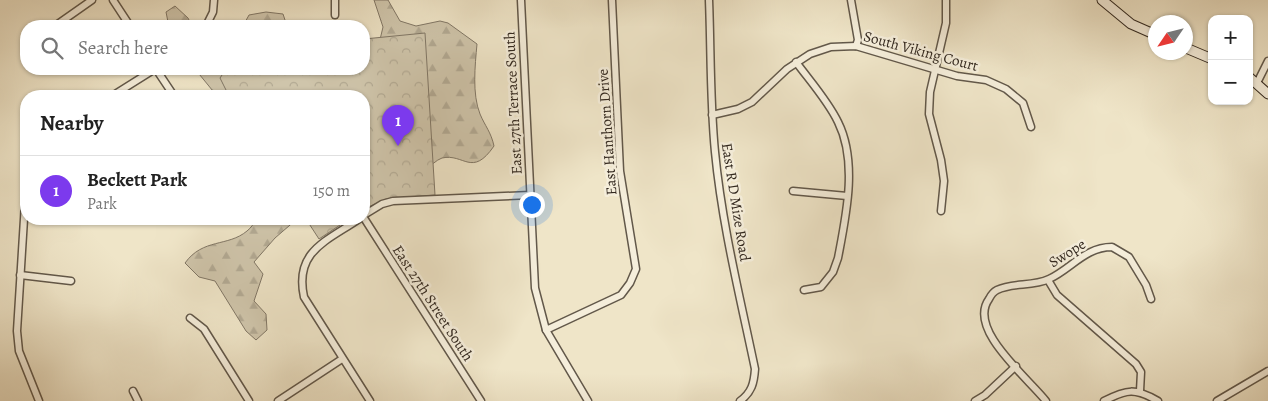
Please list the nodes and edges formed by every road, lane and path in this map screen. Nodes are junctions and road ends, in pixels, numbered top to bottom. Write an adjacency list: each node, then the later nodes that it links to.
1 (92, 0): 12 (street)
2 (113, 0): 13 (street)
3 (214, 0): 14 (street)
4 (336, 0): 11 (street)
5 (522, 0): 31 (street, East 27th Terrace South)
6 (612, 0): 44 (street, East Hanthorn Drive)
7 (710, 0): 28 (street, East R D Mize Road)
8 (851, 0): 16 (street)
9 (946, 0): 21 (street)
10 (1102, 0): 15 (main road)
11 (335, 15)
12 (64, 20)
13 (126, 20)
14 (210, 20)
15 (1148, 31)
16 (856, 46): 20 (street, South Viking Court); 21 (street, South Viking Court)
17 (1193, 51): 18 (main road)
18 (1208, 57)
19 (1268, 61): 24 (street)
20 (796, 62): 28 (street, South Viking Court); 32 (street)
21 (936, 70): 29 (street, South Viking Court); 34 (street)
22 (145, 75): 25 (street)
23 (159, 75): 26 (street)
24 (1253, 80): 27 (main road)
25 (122, 90)
26 (170, 90)
27 (1268, 94)
28 (712, 115): 57 (street, East R D Mize Road)
29 (1031, 127)
30 (793, 192): 32 (street)
31 (530, 195): 33 (street); 44 (street, East 27th Terrace South)
32 (846, 196): 41 (street)
33 (370, 212)
34 (941, 212)
35 (23, 225): 38 (street)
36 (350, 225): 45 (street)
37 (370, 225): 55 (street, East 27th Street South)
38 (20, 275): 40 (street); 50 (street)
39 (1048, 280): 42 (street, Swope); 46 (street, Swope); 49 (street)
40 (71, 281)
41 (804, 290)
42 (1151, 299)
43 (190, 318): 52 (street)
44 (546, 330): 56 (street, East 27th Terrace South)
45 (342, 359): 53 (street); 54 (street)
46 (1016, 366): 58 (street); 59 (street)
47 (1268, 371): 62 (street)
48 (133, 391): 51 (street)
49 (1140, 391): 60 (street); 61 (street)
50 (39, 401)
51 (138, 401)
52 (249, 401)
53 (278, 401)
54 (370, 401)
55 (481, 401)
56 (588, 401)
57 (740, 401)
58 (975, 401)
59 (1046, 401)
60 (1104, 401)
61 (1158, 401)
62 (1217, 401)

